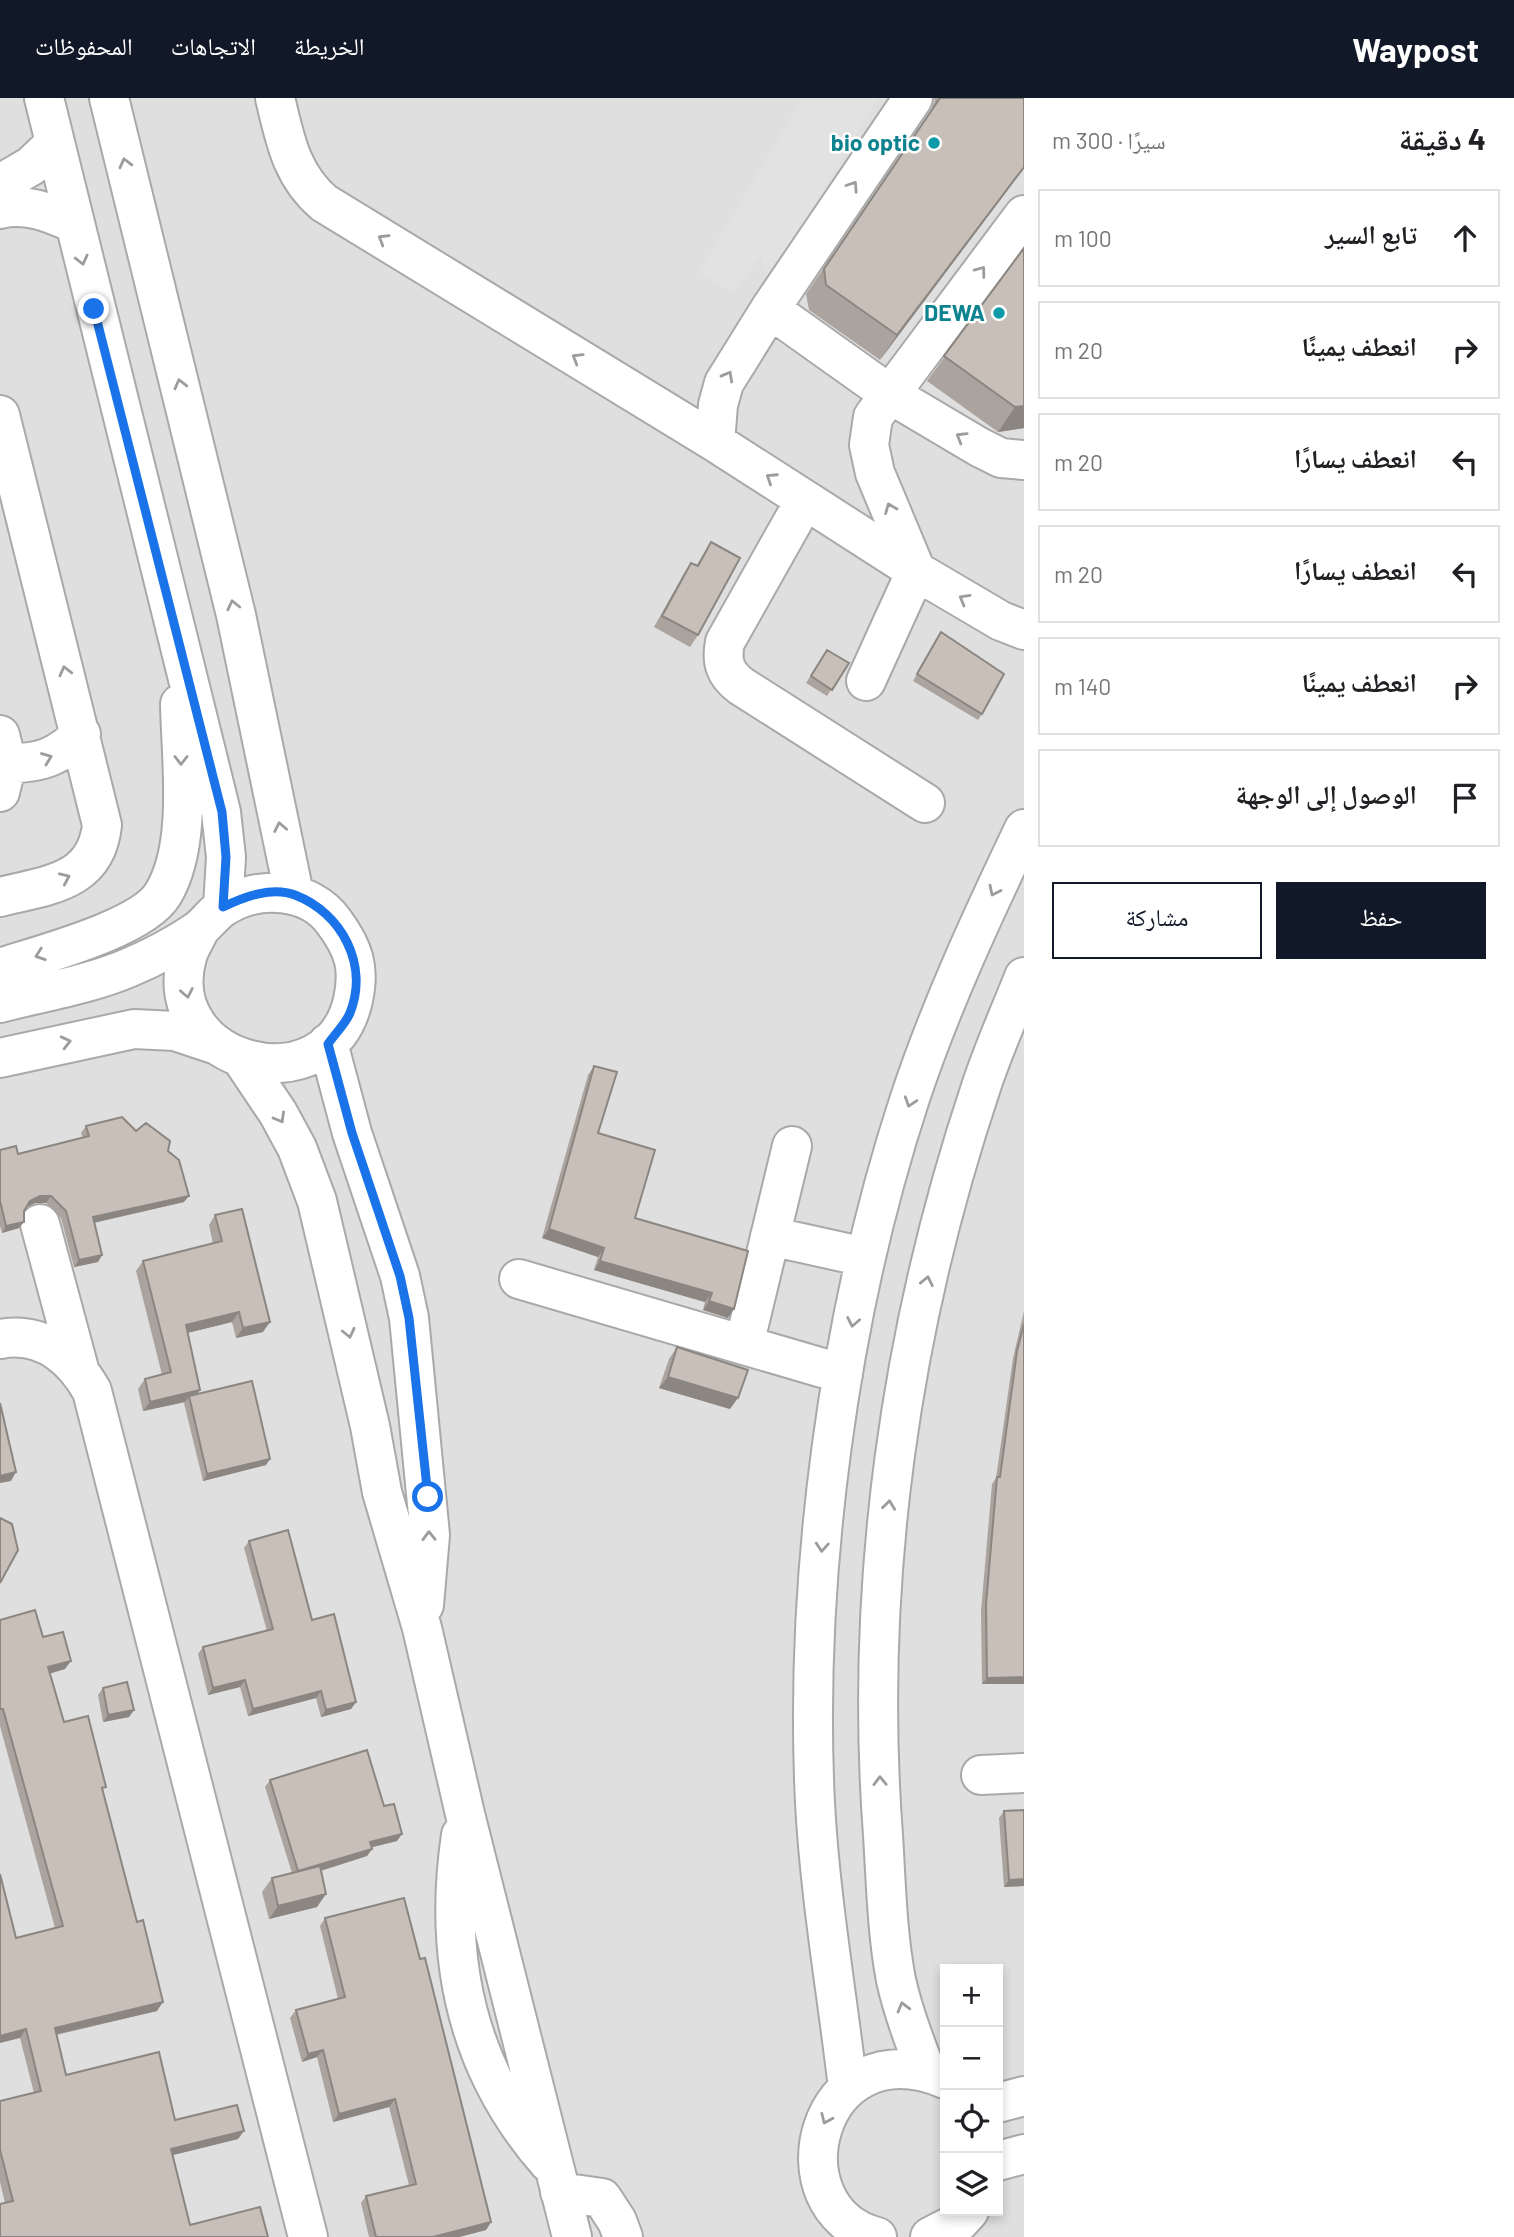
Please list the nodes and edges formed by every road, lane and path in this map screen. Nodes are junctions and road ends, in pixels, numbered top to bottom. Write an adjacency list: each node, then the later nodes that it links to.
1 (44, 98): 5 (street)
2 (109, 98): 25 (street, one-way to 2)
3 (275, 98): 13 (street, one-way to 3)
4 (911, 99): 10 (street, one-way to 4)
5 (53, 145): 6 (street); 9 (street)
6 (0, 184)
7 (0, 209): 9 (street)
8 (1024, 215): 11 (street, one-way to 8)
9 (73, 223): 19 (street, one-way to 19)
10 (770, 309): 11 (street); 13 (street, one-way to 10)
11 (888, 393): 14 (street, one-way to 11); 17 (street, one-way to 11)
12 (0, 415): 16 (street)
13 (715, 442): 15 (street, one-way to 13)
14 (1024, 460)
15 (805, 500): 17 (street); 23 (street)
16 (15, 534): 21 (street, one-way to 16)
17 (916, 571): 18 (street, one-way to 17); 20 (street)
18 (1024, 630)
19 (180, 643): 27 (street); 28 (street, one-way to 28)
20 (866, 681)
21 (81, 734): 22 (street, one-way to 21); 26 (street, one-way to 21)
22 (2, 763)
23 (925, 803)
24 (1024, 829): 37 (street, one-way to 37)
25 (294, 894): 27 (street); 31 (street)
26 (0, 897)
27 (211, 918): 30 (street); 32 (street, one-way to 32)
28 (0, 968)
29 (1024, 977): 46 (street, one-way to 29)
30 (0, 1003)
31 (328, 1044): 32 (street); 43 (street, one-way to 31)
32 (228, 1052): 33 (street, one-way to 32); 43 (street, one-way to 43)
33 (0, 1058)
34 (792, 1146): 36 (street)
35 (40, 1224): 41 (street)
36 (770, 1236): 37 (street); 40 (street)
37 (866, 1257): 42 (street, one-way to 42)
38 (519, 1279): 40 (street)
39 (0, 1339): 41 (street)
40 (744, 1345): 42 (street)
41 (79, 1369): 56 (street)
42 (843, 1374): 47 (street, one-way to 47)
43 (422, 1628): 52 (street)
44 (1024, 1773): 45 (street)
45 (981, 1775)
46 (936, 2075): 47 (street)
47 (848, 2088): 55 (street, one-way to 55)
48 (1024, 2096): 49 (street)
49 (1003, 2102)
50 (1024, 2154): 51 (street)
51 (1003, 2160)
52 (557, 2181): 57 (street); 58 (street)
53 (966, 2216): 59 (street)
54 (972, 2216): 60 (street)
55 (873, 2236)
56 (307, 2237)
57 (572, 2237)
58 (623, 2237)
59 (930, 2237)
60 (974, 2237)

